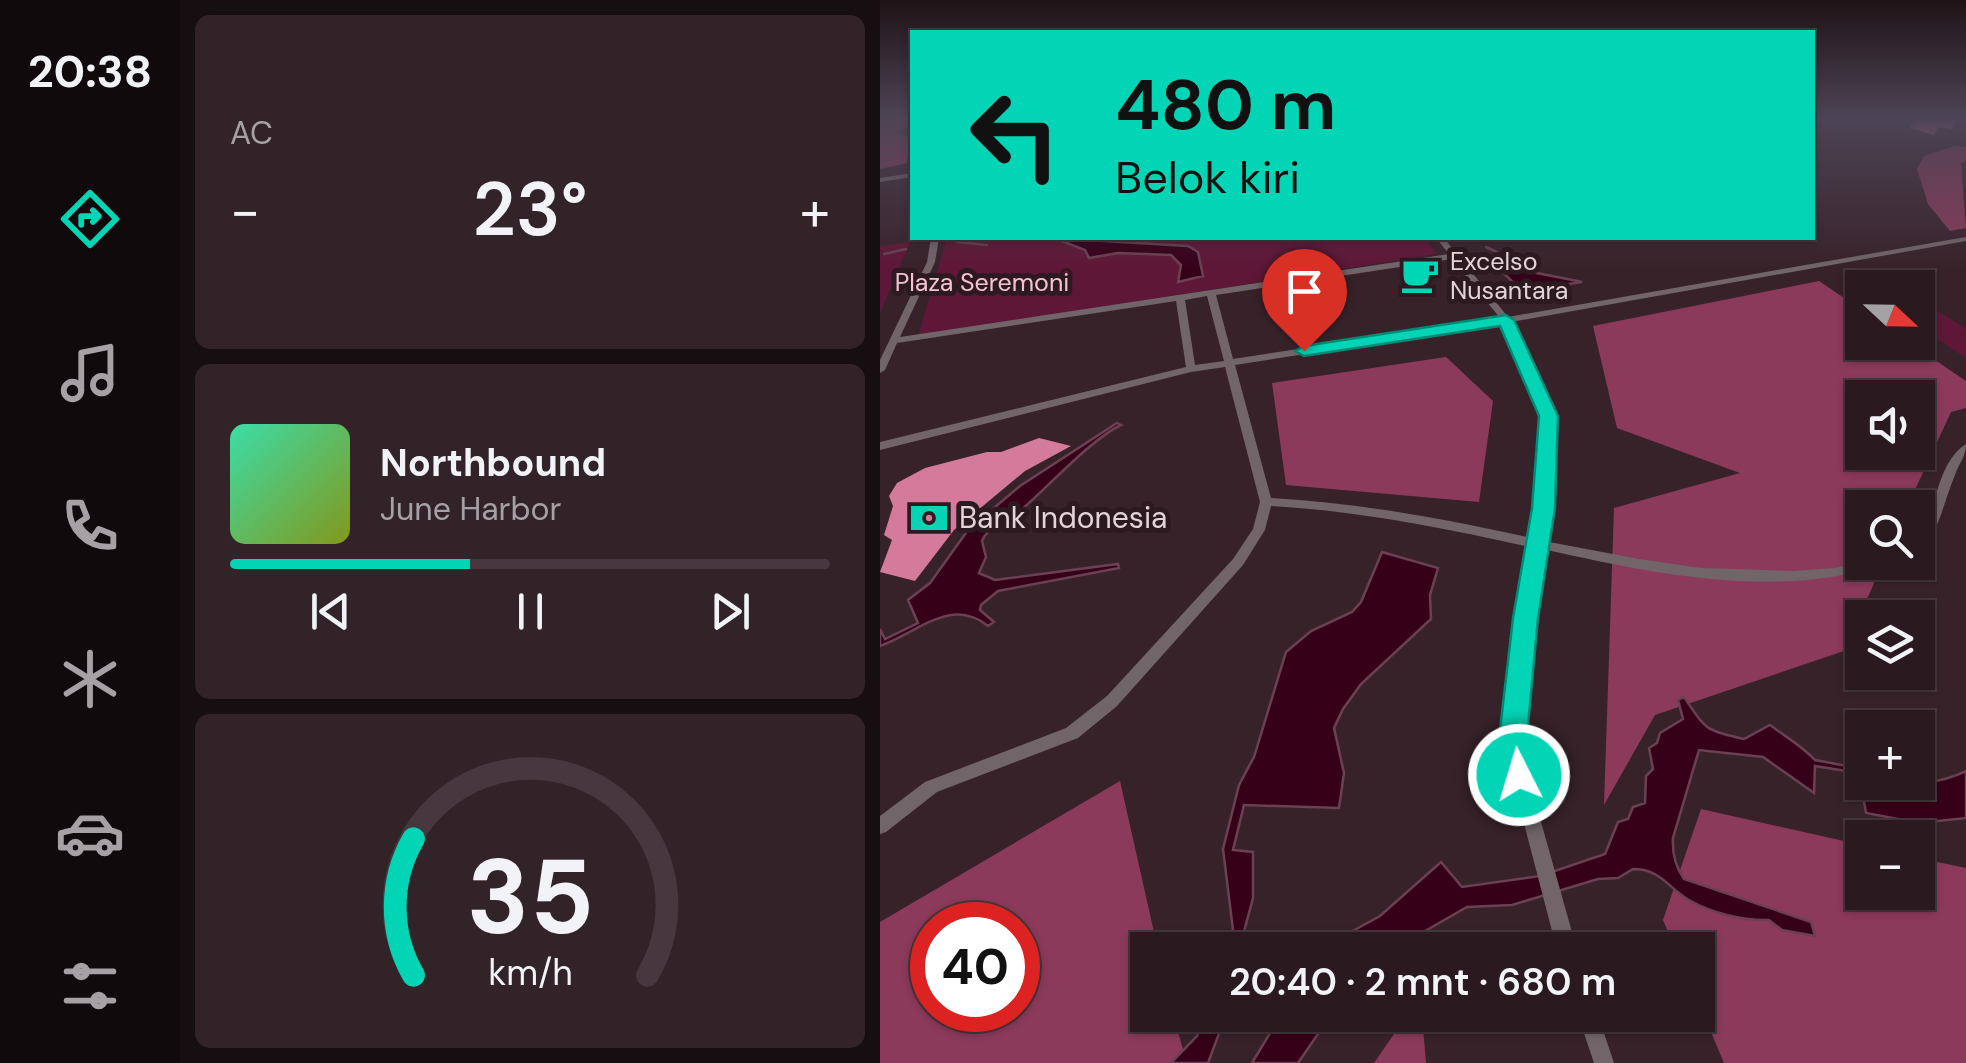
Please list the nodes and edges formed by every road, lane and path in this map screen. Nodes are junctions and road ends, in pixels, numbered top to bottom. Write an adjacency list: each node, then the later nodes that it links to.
1 (910, 176): 2 (street)
2 (880, 180)
3 (1966, 239): 9 (street)
4 (935, 240): 10 (street)
5 (1442, 240): 6 (street)
6 (1454, 256): 7 (street); 9 (street)
7 (1211, 294): 8 (street); 11 (street)
8 (1180, 299): 10 (street); 13 (street)
9 (1506, 320): 11 (street); 18 (street)
10 (895, 342): 12 (street)
11 (1228, 363): 13 (street); 16 (street)
12 (880, 370)
13 (1191, 370): 14 (street)
14 (880, 446)
15 (1966, 448): 17 (street)
16 (1266, 502): 18 (street); 20 (street)
17 (1935, 513)
18 (1538, 543): 19 (street); 21 (street)
19 (1845, 573)
20 (880, 826)
21 (1562, 932)
22 (1594, 1032): 23 (street)
23 (1604, 1063)

